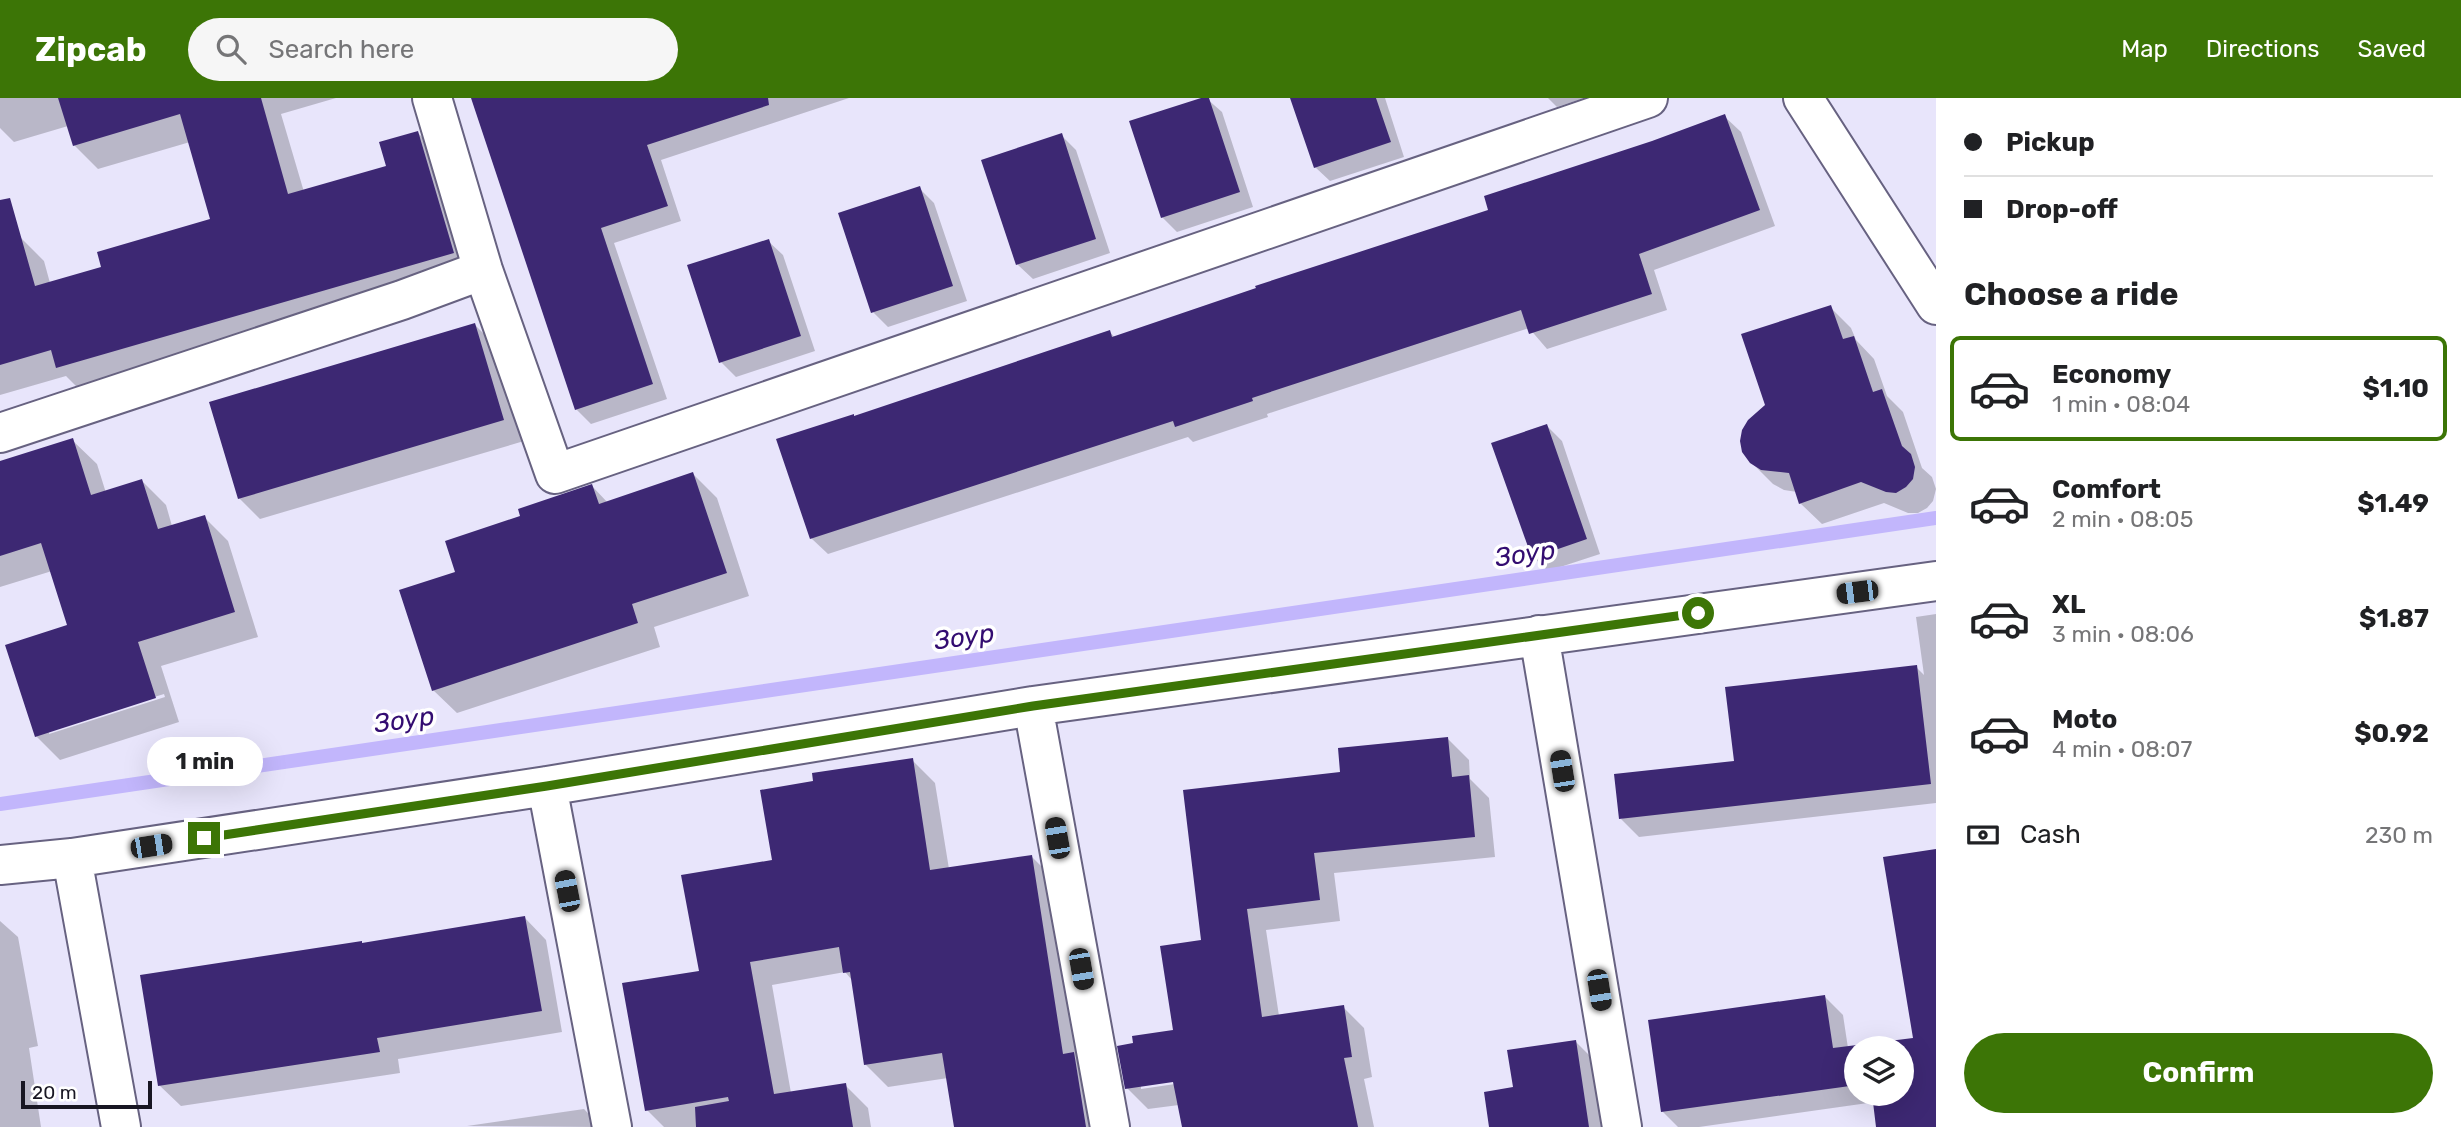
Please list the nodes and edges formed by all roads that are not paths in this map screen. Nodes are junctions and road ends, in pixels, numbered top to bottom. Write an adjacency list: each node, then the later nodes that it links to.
1 (432, 98): 4 (street)
2 (1648, 98): 4 (street)
3 (1803, 98): 5 (street)
4 (483, 270): 6 (street)
5 (1936, 305)
6 (0, 433)
7 (1936, 581): 8 (street)
8 (1539, 635): 9 (street); 16 (street)
9 (1033, 706): 10 (street); 15 (street)
10 (547, 786): 11 (street); 14 (street)
11 (72, 858): 12 (street); 13 (street)
12 (0, 865)
13 (121, 1127)
14 (612, 1127)
15 (1110, 1127)
16 (1622, 1127)

